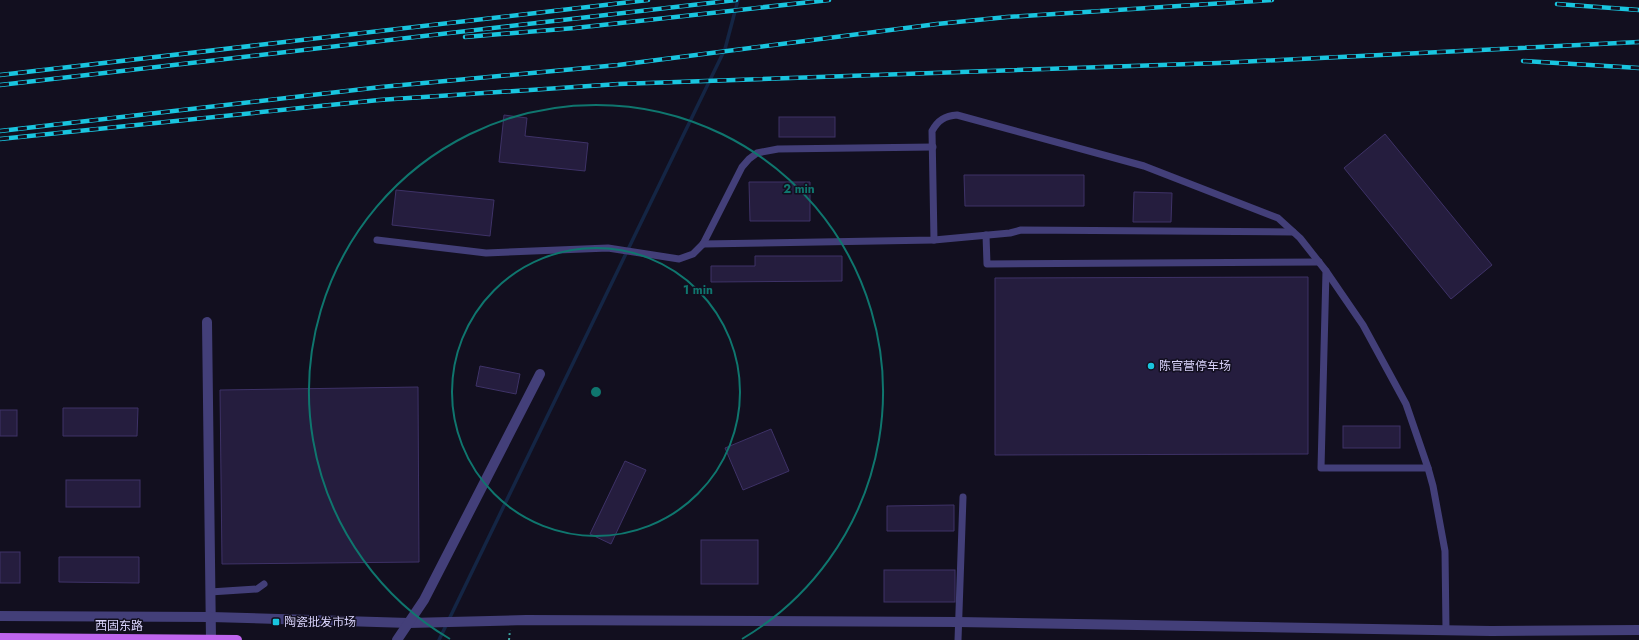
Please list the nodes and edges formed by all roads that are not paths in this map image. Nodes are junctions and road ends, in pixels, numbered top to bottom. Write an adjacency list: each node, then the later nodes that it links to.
1 (933, 147): 2 (lane); 5 (lane); 6 (lane)
2 (1292, 232): 3 (lane); 7 (lane)
3 (986, 236): 5 (lane); 7 (lane)
4 (377, 240): 6 (lane)
5 (934, 240): 6 (lane)
6 (703, 244)
7 (1318, 262): 8 (lane)
8 (1326, 271): 11 (lane); 11 (lane)
9 (207, 322): 14 (street)
10 (540, 374): 18 (street)
11 (1428, 468): 19 (lane)
12 (963, 497): 17 (lane)
13 (264, 584): 14 (lane)
14 (210, 592): 16 (street)
15 (0, 616): 16 (street)
16 (211, 618): 18 (street); 22 (street)
17 (958, 622): 18 (street); 19 (street); 25 (lane)
18 (413, 623): 24 (street)
19 (1446, 630): 20 (street)
20 (1639, 630)
21 (0, 638): 22 (main road, 西固东路)
22 (211, 640): 23 (main road, 西固东路)
23 (237, 640)
24 (397, 640)
25 (958, 640)

